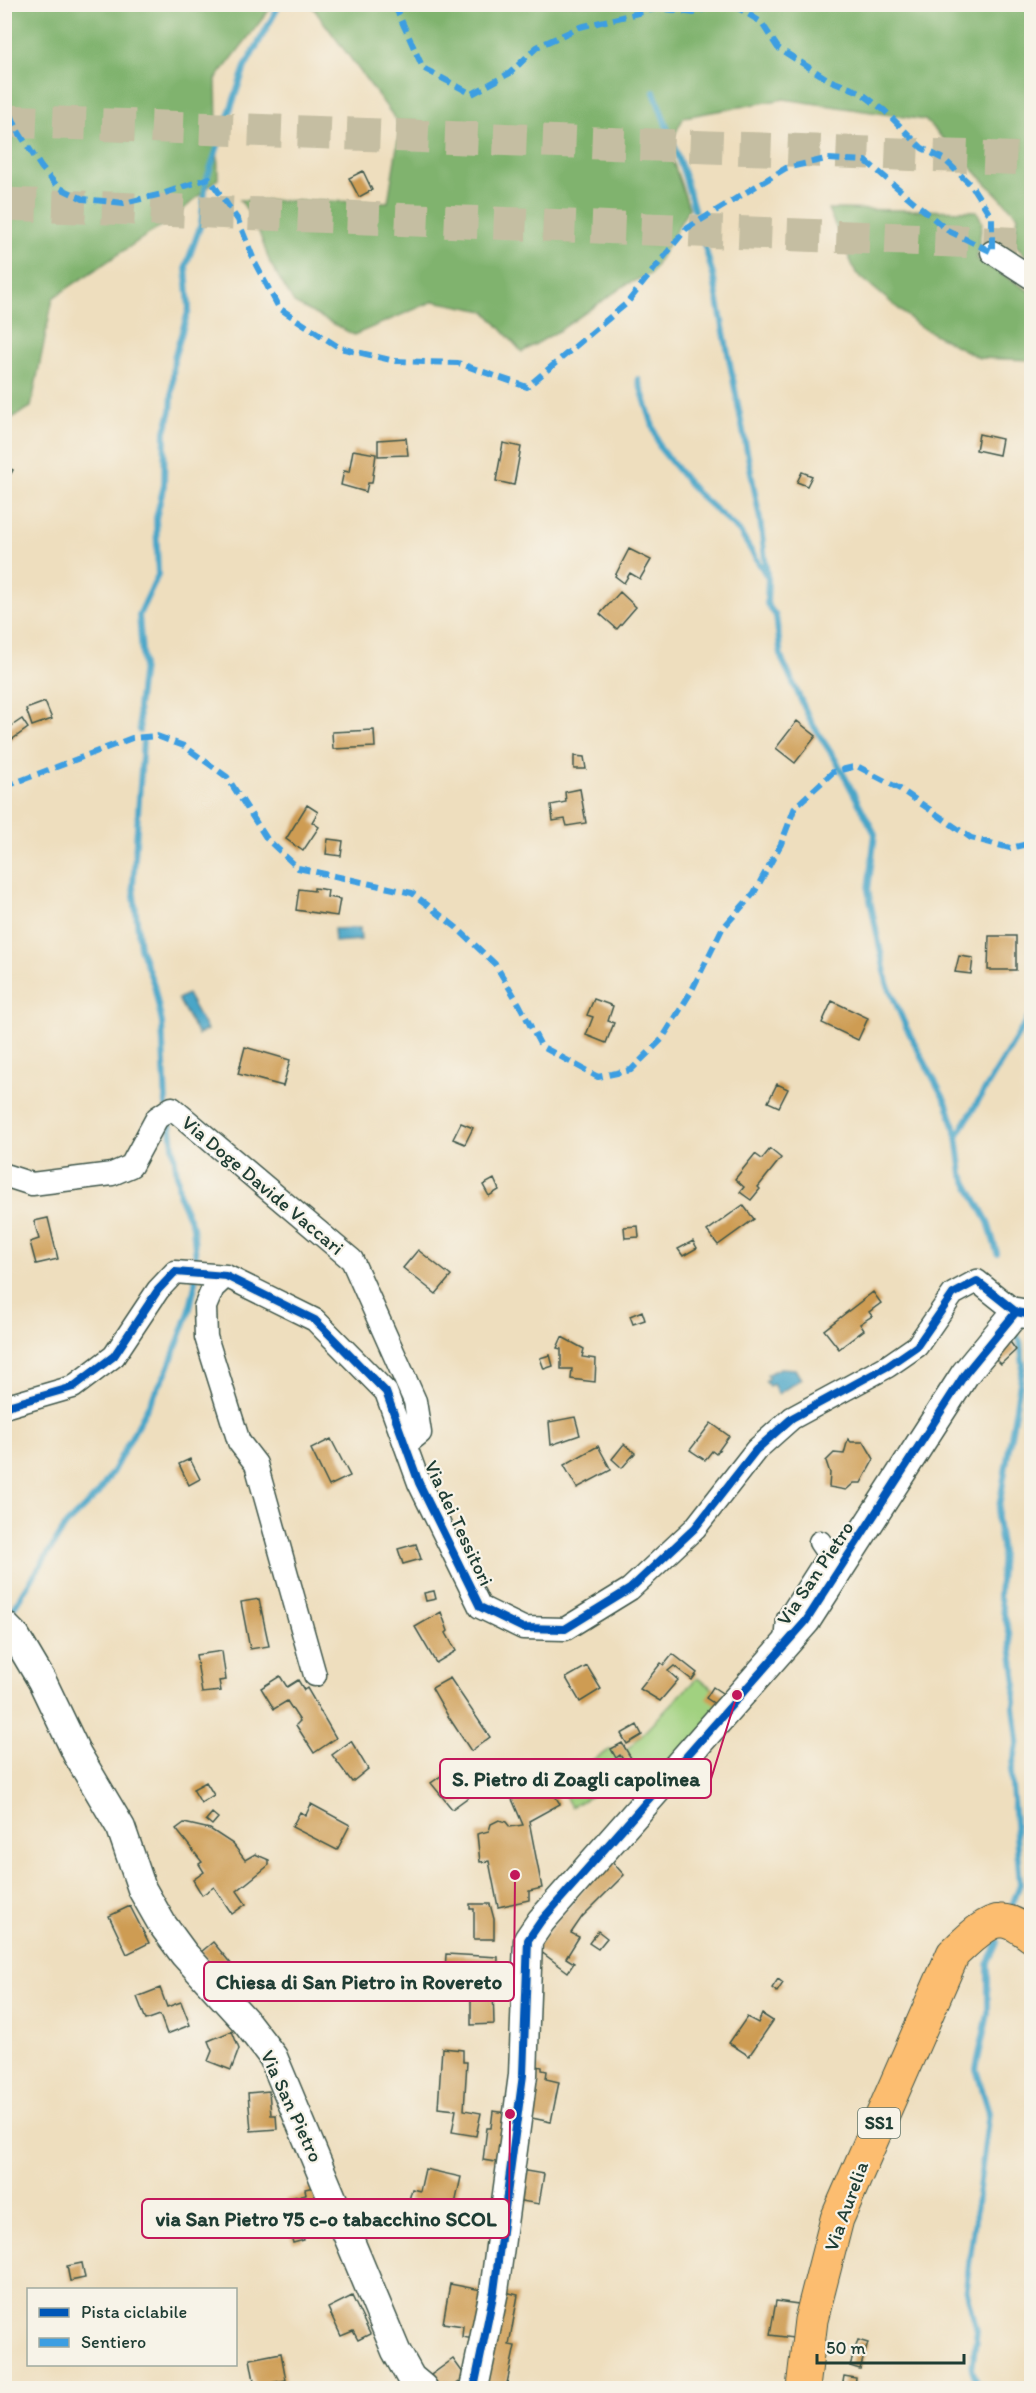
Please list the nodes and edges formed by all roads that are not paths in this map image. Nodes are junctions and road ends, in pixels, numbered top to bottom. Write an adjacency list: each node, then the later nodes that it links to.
1 (992, 252): 2 (street)
2 (1032, 278)
3 (4, 1175): 7 (street, Via Doge Davide Vaccari)
4 (226, 1276): 6 (street, Via dei Tessitori); 7 (street, Via dei Tessitori); 11 (street)
5 (1024, 1313): 7 (street, Via dei Tessitori); 10 (street, Via San Pietro)
6 (4, 1407)
7 (405, 1445)
8 (820, 1542): 10 (street)
9 (4, 1625): 13 (street, Via San Pietro)
10 (786, 1643): 14 (street, Via San Pietro)
11 (315, 1675)
12 (1032, 1936): 15 (main road, Via Aurelia / SS1)
13 (423, 2388)
14 (474, 2388)
15 (803, 2388)

